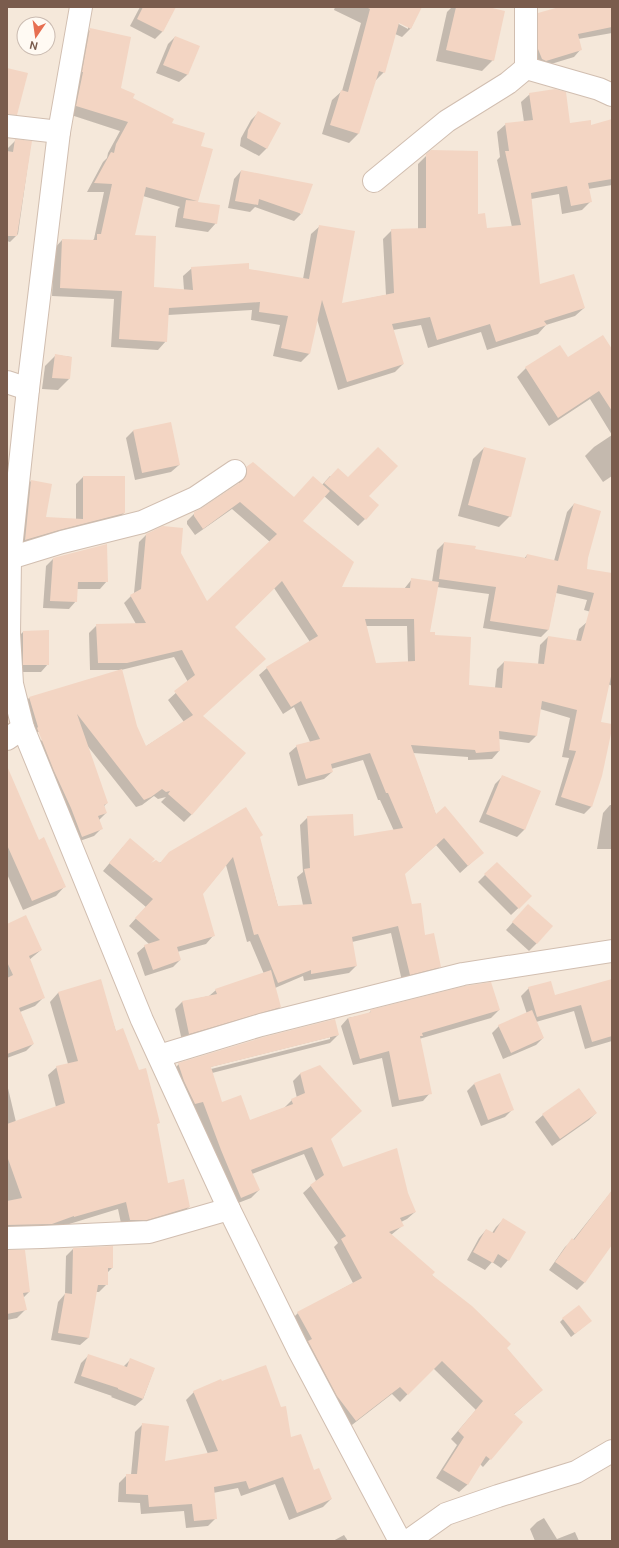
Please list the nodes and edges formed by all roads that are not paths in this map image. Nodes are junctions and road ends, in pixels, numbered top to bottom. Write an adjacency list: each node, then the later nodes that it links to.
1 (81, 7): 6 (street)
2 (526, 7): 3 (street)
3 (526, 68): 4 (street); 7 (street)
4 (612, 95)
5 (7, 126): 6 (street)
6 (59, 132): 9 (street)
7 (374, 181)
8 (7, 382): 9 (street)
9 (28, 389): 11 (street)
10 (235, 471): 11 (street)
11 (10, 558): 12 (street)
12 (15, 734): 14 (street)
13 (612, 951): 14 (street)
14 (159, 1056): 15 (street)
15 (229, 1209): 16 (street); 18 (street)
16 (7, 1238)
17 (612, 1451): 19 (street)
18 (400, 1541)
19 (408, 1541)

